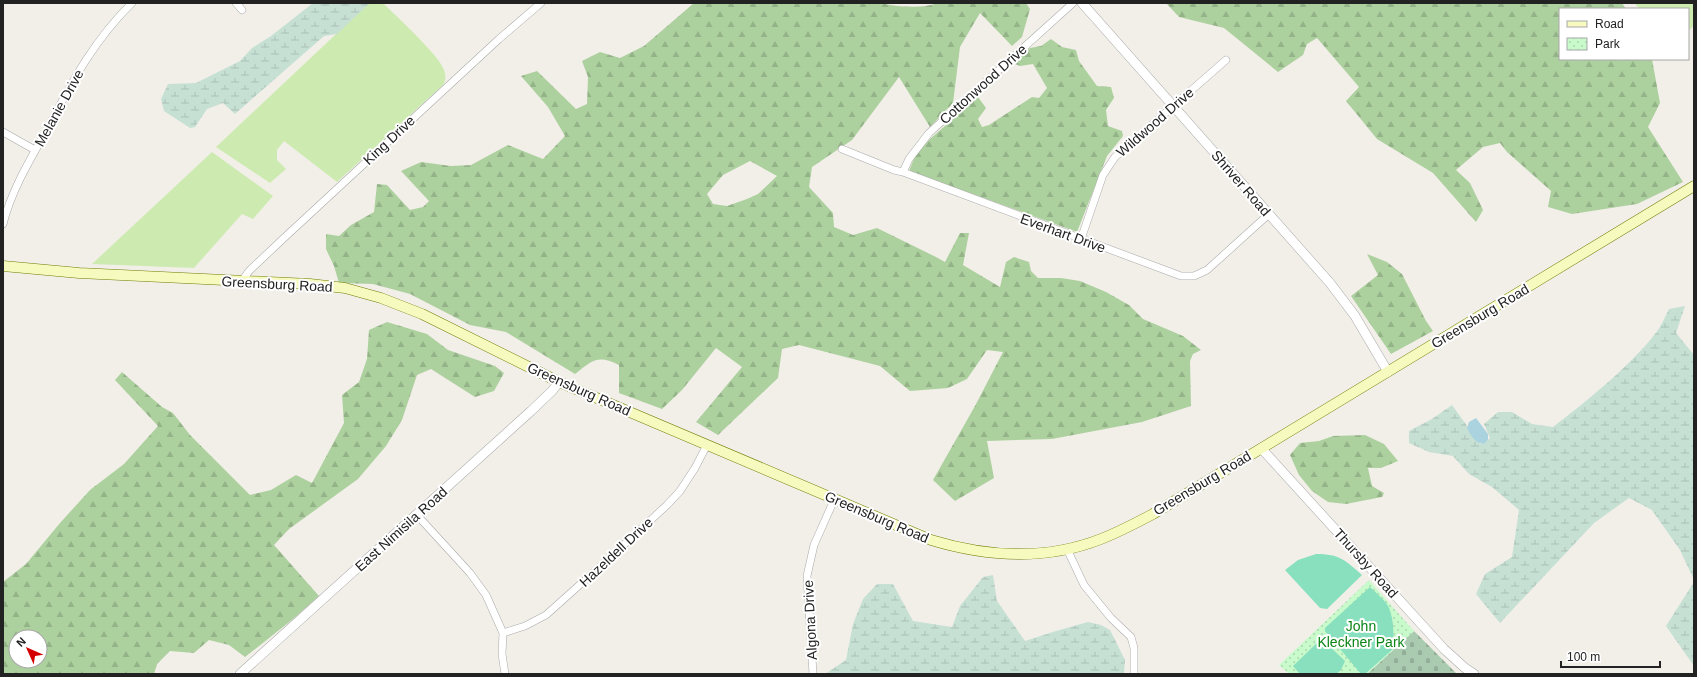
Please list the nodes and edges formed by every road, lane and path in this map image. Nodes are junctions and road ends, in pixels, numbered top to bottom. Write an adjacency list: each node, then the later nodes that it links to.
1 (132, 3): 11 (street, Melanie Drive)
2 (236, 3): 6 (street)
3 (540, 3): 18 (street, King Drive)
4 (1073, 3): 12 (street, Cottonwood Drive)
5 (1082, 3): 8 (street, Shriver Road)
6 (242, 10)
7 (1226, 60): 8 (street, Wildwood Drive)
8 (1173, 106): 14 (street, Shriver Road); 16 (street, Wildwood Drive)
9 (3, 132): 11 (street)
10 (842, 149): 12 (street, Everhart Drive)
11 (35, 150): 15 (street, Melanie Drive)
12 (903, 172): 16 (street, Everhart Drive)
13 (1694, 186): 19 (main road, Greensburg Road)
14 (1268, 214): 16 (street, Everhart Drive); 19 (street, Shriver Road)
15 (3, 224)
16 (1081, 239)
17 (3, 266): 18 (main road, Greensburg Road)
18 (242, 281): 20 (main road, Greensburg Road)
19 (1388, 372): 22 (main road, Greensburg Road)
20 (559, 382): 21 (main road, Greensburg Road); 24 (street, East Nimisila Road)
21 (706, 445): 23 (main road, Greensburg Road); 26 (street, Hazeldell Drive)
22 (1262, 448): 25 (main road, Greensburg Road); 31 (street, Thursby Road)
23 (834, 500): 25 (main road, Greensburg Road); 29 (street, Algona Drive)
24 (417, 515): 26 (street); 27 (street, East Nimisila Road)
25 (1067, 549): 30 (street)
26 (503, 633): 28 (street)
27 (240, 674)
28 (505, 674)
29 (813, 674)
30 (1134, 674)
31 (1474, 674)

